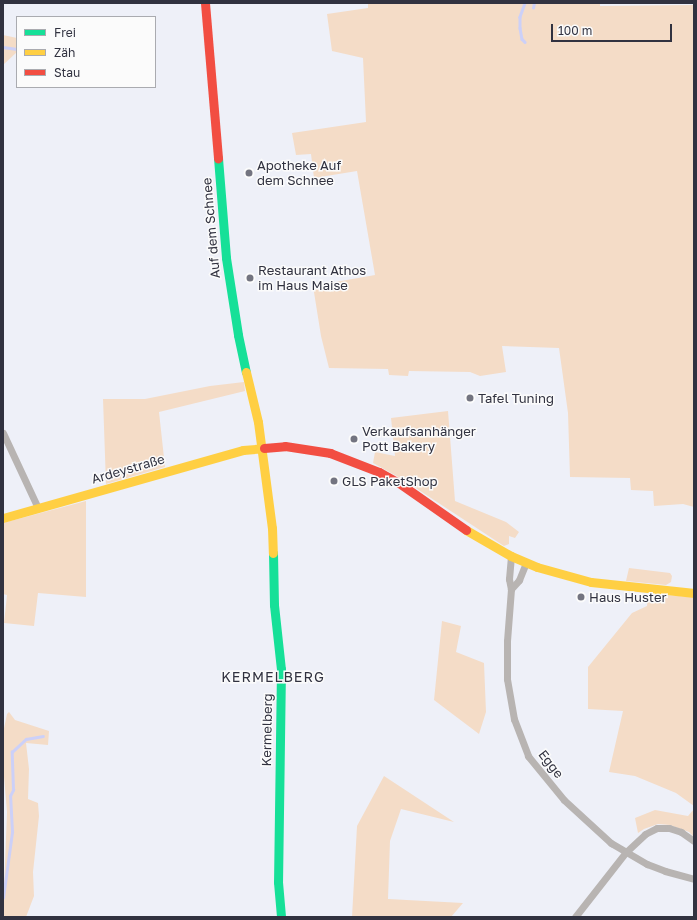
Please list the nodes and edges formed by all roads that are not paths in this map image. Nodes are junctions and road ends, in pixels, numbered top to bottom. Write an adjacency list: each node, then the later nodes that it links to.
1 (205, 3): 3 (street, Auf dem Schnee)
2 (3, 433): 4 (street)
3 (261, 448): 4 (street, Ardeystraße); 6 (street, Ardeystraße); 13 (street, Kermelberg)
4 (38, 508): 5 (street, Ardeystraße)
5 (3, 518)
6 (511, 556): 7 (street, Ardeystraße); 8 (street, Egge)
7 (526, 563): 8 (street, Egge); 9 (street, Ardeystraße)
8 (512, 589): 11 (street, Egge)
9 (694, 593)
10 (692, 836): 11 (street)
11 (626, 852): 12 (street, Egge); 14 (street)
12 (694, 879)
13 (281, 917)
14 (575, 917)

